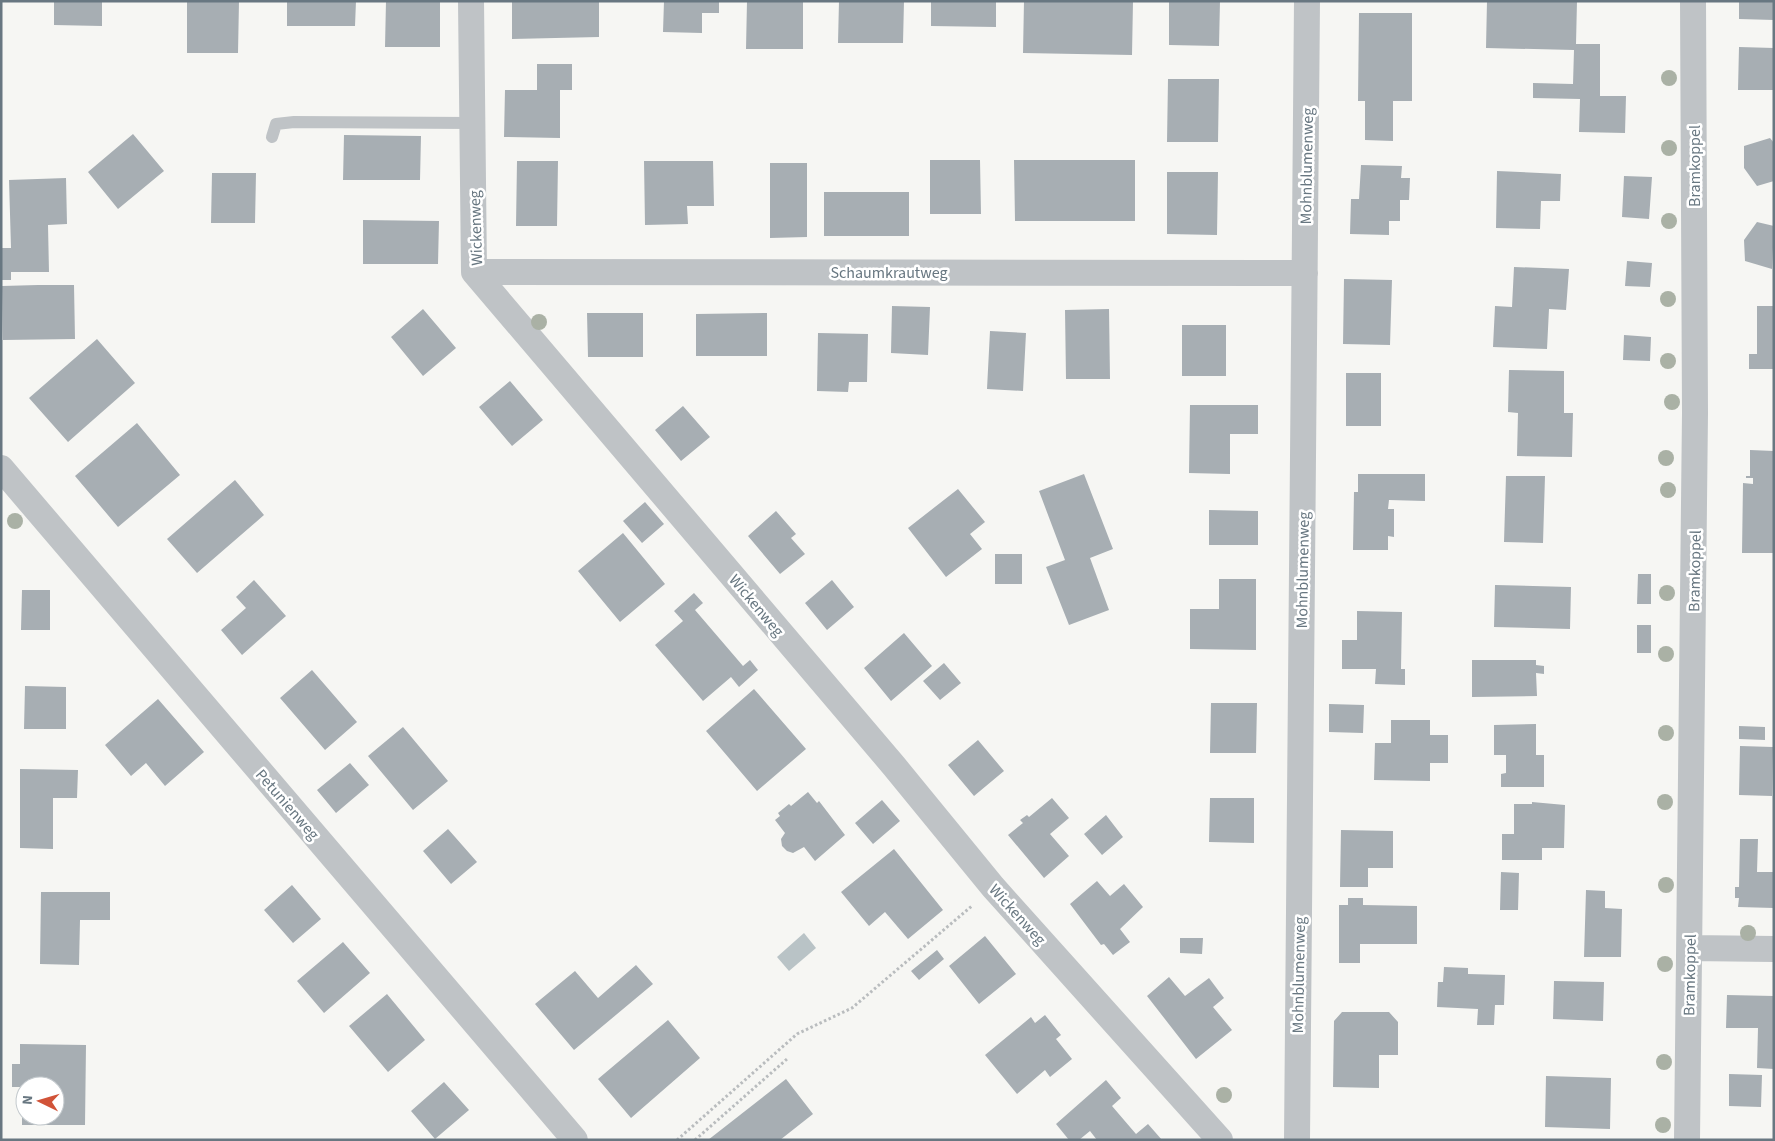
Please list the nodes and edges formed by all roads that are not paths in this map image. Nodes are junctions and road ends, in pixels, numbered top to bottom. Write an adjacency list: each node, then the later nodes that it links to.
1 (471, 1): 4 (street, Wickenweg)
2 (1307, 1): 7 (street, Mohnblumenweg)
3 (1693, 1): 9 (street, Bramkoppel)
4 (472, 124): 5 (lane); 6 (street, Wickenweg)
5 (272, 137)
6 (474, 272): 7 (street, Schaumkrautweg); 12 (street, Wickenweg)
7 (1305, 273): 13 (street, Mohnblumenweg)
8 (1, 468): 11 (street, Petunienweg)
9 (1690, 948): 10 (street); 14 (street, Bramkoppel)
10 (1774, 949)
11 (576, 1140)
12 (1220, 1140)
13 (1297, 1140)
14 (1687, 1140)

